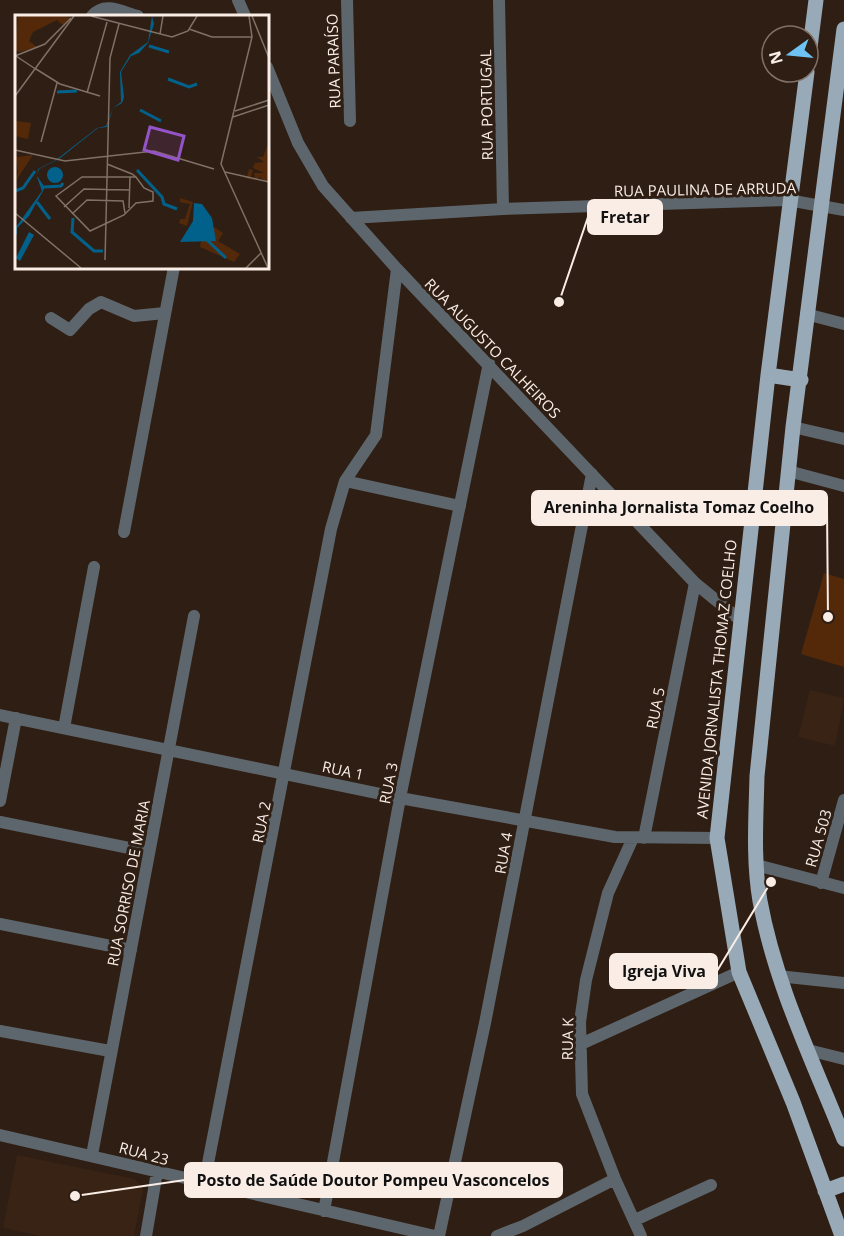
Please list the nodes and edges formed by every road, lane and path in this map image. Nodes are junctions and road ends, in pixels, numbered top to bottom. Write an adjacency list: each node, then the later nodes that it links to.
1 (238, 0): 7 (street)
2 (346, 0): 12 (street, RUA PARAÍSO)
3 (499, 0): 15 (street, RUA PORTUGAL)
4 (816, 0): 8 (main road)
5 (93, 15): 6 (street)
6 (134, 15)
7 (245, 15)
8 (813, 24)
9 (844, 29): 14 (main road)
10 (268, 70): 17 (street, RUA AUGUSTO CALHEIROS)
11 (805, 84): 13 (main road, AVENIDA JORNALISTA THOMAZ COELHO)
12 (350, 121)
13 (788, 200): 14 (street, RUA PAULINA DE ARRUDA); 15 (street, RUA PAULINA DE ARRUDA); 25 (main road, AVENIDA JORNALISTA THOMAZ COELHO)
14 (823, 204): 16 (street, RUA PAULINA DE ARRUDA); 21 (main road)
15 (503, 209): 17 (street, RUA PAULINA DE ARRUDA)
16 (844, 210)
17 (351, 218): 19 (street, RUA AUGUSTO CALHEIROS)
18 (174, 268): 20 (street)
19 (396, 269): 24 (street, RUA AUGUSTO CALHEIROS); 31 (street, RUA 2)
20 (165, 313): 22 (street); 34 (street)
21 (806, 314): 23 (street); 26 (main road)
22 (51, 318)
23 (844, 324)
24 (489, 363): 30 (street, RUA AUGUSTO CALHEIROS); 33 (street, RUA 3)
25 (768, 375): 26 (main road); 38 (main road, AVENIDA JORNALISTA THOMAZ COELHO)
26 (801, 380): 27 (main road)
27 (793, 428): 28 (street); 29 (main road)
28 (844, 439)
29 (788, 471): 32 (street); 52 (main road)
30 (592, 474): 36 (street, RUA AUGUSTO CALHEIROS); 47 (street, RUA 4)
31 (345, 481): 33 (street); 43 (street, RUA 2)
32 (844, 486)
33 (460, 506): 44 (street, RUA 3)
34 (124, 532)
35 (94, 567): 41 (street)
36 (695, 583): 38 (street, RUA AUGUSTO CALHEIROS); 49 (street, RUA 5)
37 (194, 616): 42 (street, RUA SORRISO DE MARIA)
38 (739, 619): 50 (main road, AVENIDA JORNALISTA THOMAZ COELHO)
39 (0, 715): 40 (street, RUA 1)
40 (16, 718): 41 (street, RUA 1); 46 (street)
41 (63, 728): 42 (street, RUA 1)
42 (169, 750): 43 (street, RUA 1); 51 (street, RUA SORRISO DE MARIA)
43 (285, 773): 44 (street, RUA 1); 70 (street, RUA 2)
44 (400, 798): 47 (street, RUA 1); 74 (street, RUA 3)
45 (844, 800): 53 (street, RUA 503)
46 (0, 801)
47 (524, 820): 49 (street, RUA 1); 79 (street, RUA 4)
48 (0, 822): 51 (street)
49 (639, 838): 50 (street, RUA 1); 61 (street, RUA K)
50 (717, 838): 57 (main road, AVENIDA JORNALISTA THOMAZ COELHO)
51 (149, 852): 56 (street, RUA SORRISO DE MARIA)
52 (756, 865): 53 (street); 58 (main road)
53 (821, 883): 54 (street)
54 (844, 888)
55 (0, 924): 56 (street)
56 (130, 950): 63 (street, RUA SORRISO DE MARIA)
57 (739, 972): 61 (street); 73 (main road, AVENIDA JORNALISTA THOMAZ COELHO)
58 (778, 976): 59 (street); 62 (main road)
59 (844, 982)
60 (0, 1031): 63 (street)
61 (581, 1044): 69 (street, RUA K)
62 (808, 1050): 64 (street); 66 (main road)
63 (110, 1051): 67 (street, RUA SORRISO DE MARIA)
64 (844, 1059)
65 (0, 1135): 67 (street, RUA 23)
66 (844, 1139)
67 (92, 1155): 68 (street, RUA 23)
68 (158, 1172): 70 (street, RUA 23); 78 (street)
69 (615, 1179): 75 (street, RUA K); 80 (street)
70 (204, 1184): 74 (street, RUA 23)
71 (844, 1184): 73 (main road)
72 (711, 1185): 75 (street)
73 (825, 1191): 77 (main road, AVENIDA JORNALISTA THOMAZ COELHO)
74 (324, 1210): 76 (street, RUA 23)
75 (635, 1220): 81 (street, RUA K)
76 (389, 1230): 79 (street, RUA 23)
77 (842, 1235)
78 (146, 1236)
79 (437, 1236)
80 (500, 1236)
81 (641, 1236)

